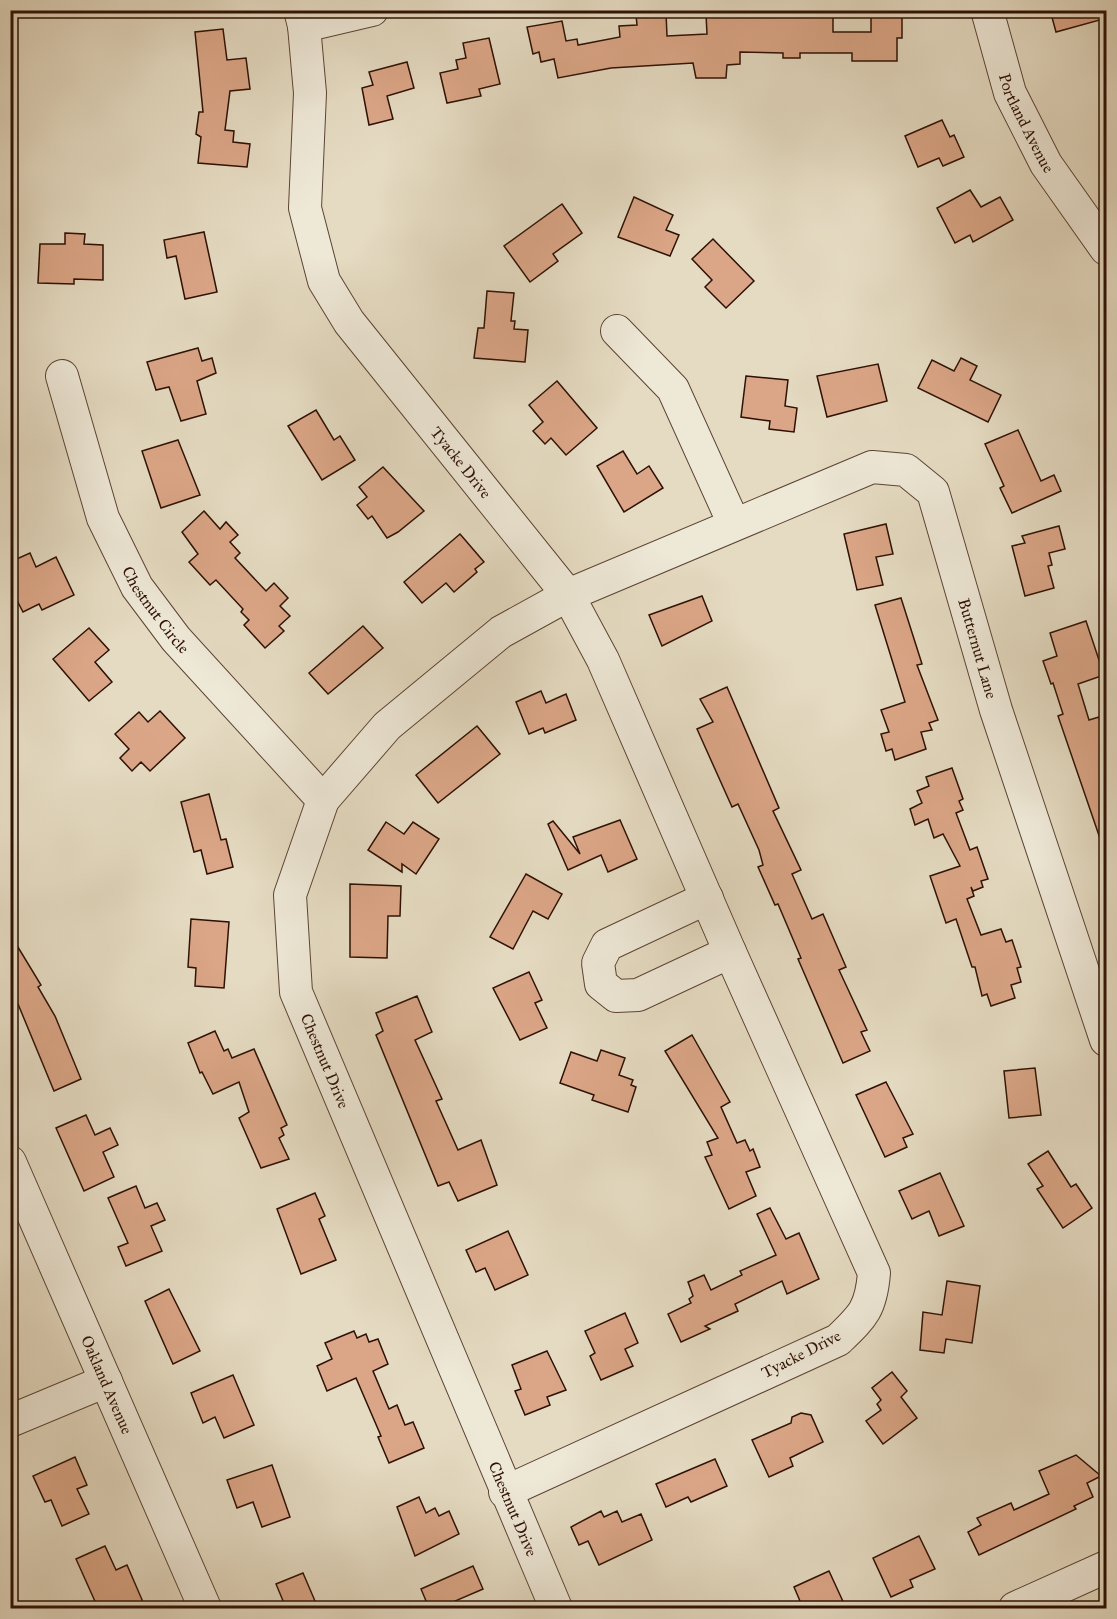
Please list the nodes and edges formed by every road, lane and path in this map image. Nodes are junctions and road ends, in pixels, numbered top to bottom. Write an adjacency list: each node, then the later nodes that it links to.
1 (372, 10): 3 (street)
2 (987, 10): 4 (street, Portland Avenue)
3 (302, 18): 8 (street, Tyacke Drive)
4 (1100, 230)
5 (617, 331): 7 (street)
6 (62, 376): 9 (street, Chestnut Circle)
7 (734, 524): 8 (street, Butternut Lane); 12 (street, Butternut Lane)
8 (568, 595): 9 (street, Chestnut Drive); 10 (street, Tyacke Drive)
9 (323, 800): 16 (street, Chestnut Drive)
10 (707, 898): 11 (street, Tyacke Drive); 11 (street)
11 (730, 952): 16 (street, Tyacke Drive)
12 (1103, 1020)
13 (10, 1162): 14 (street, Oakland Avenue)
14 (106, 1381): 15 (street); 18 (street, Oakland Avenue)
15 (10, 1421)
16 (505, 1492): 19 (street, Chestnut Drive)
17 (1107, 1567): 20 (street)
18 (205, 1608)
19 (556, 1608)
20 (1015, 1608)

